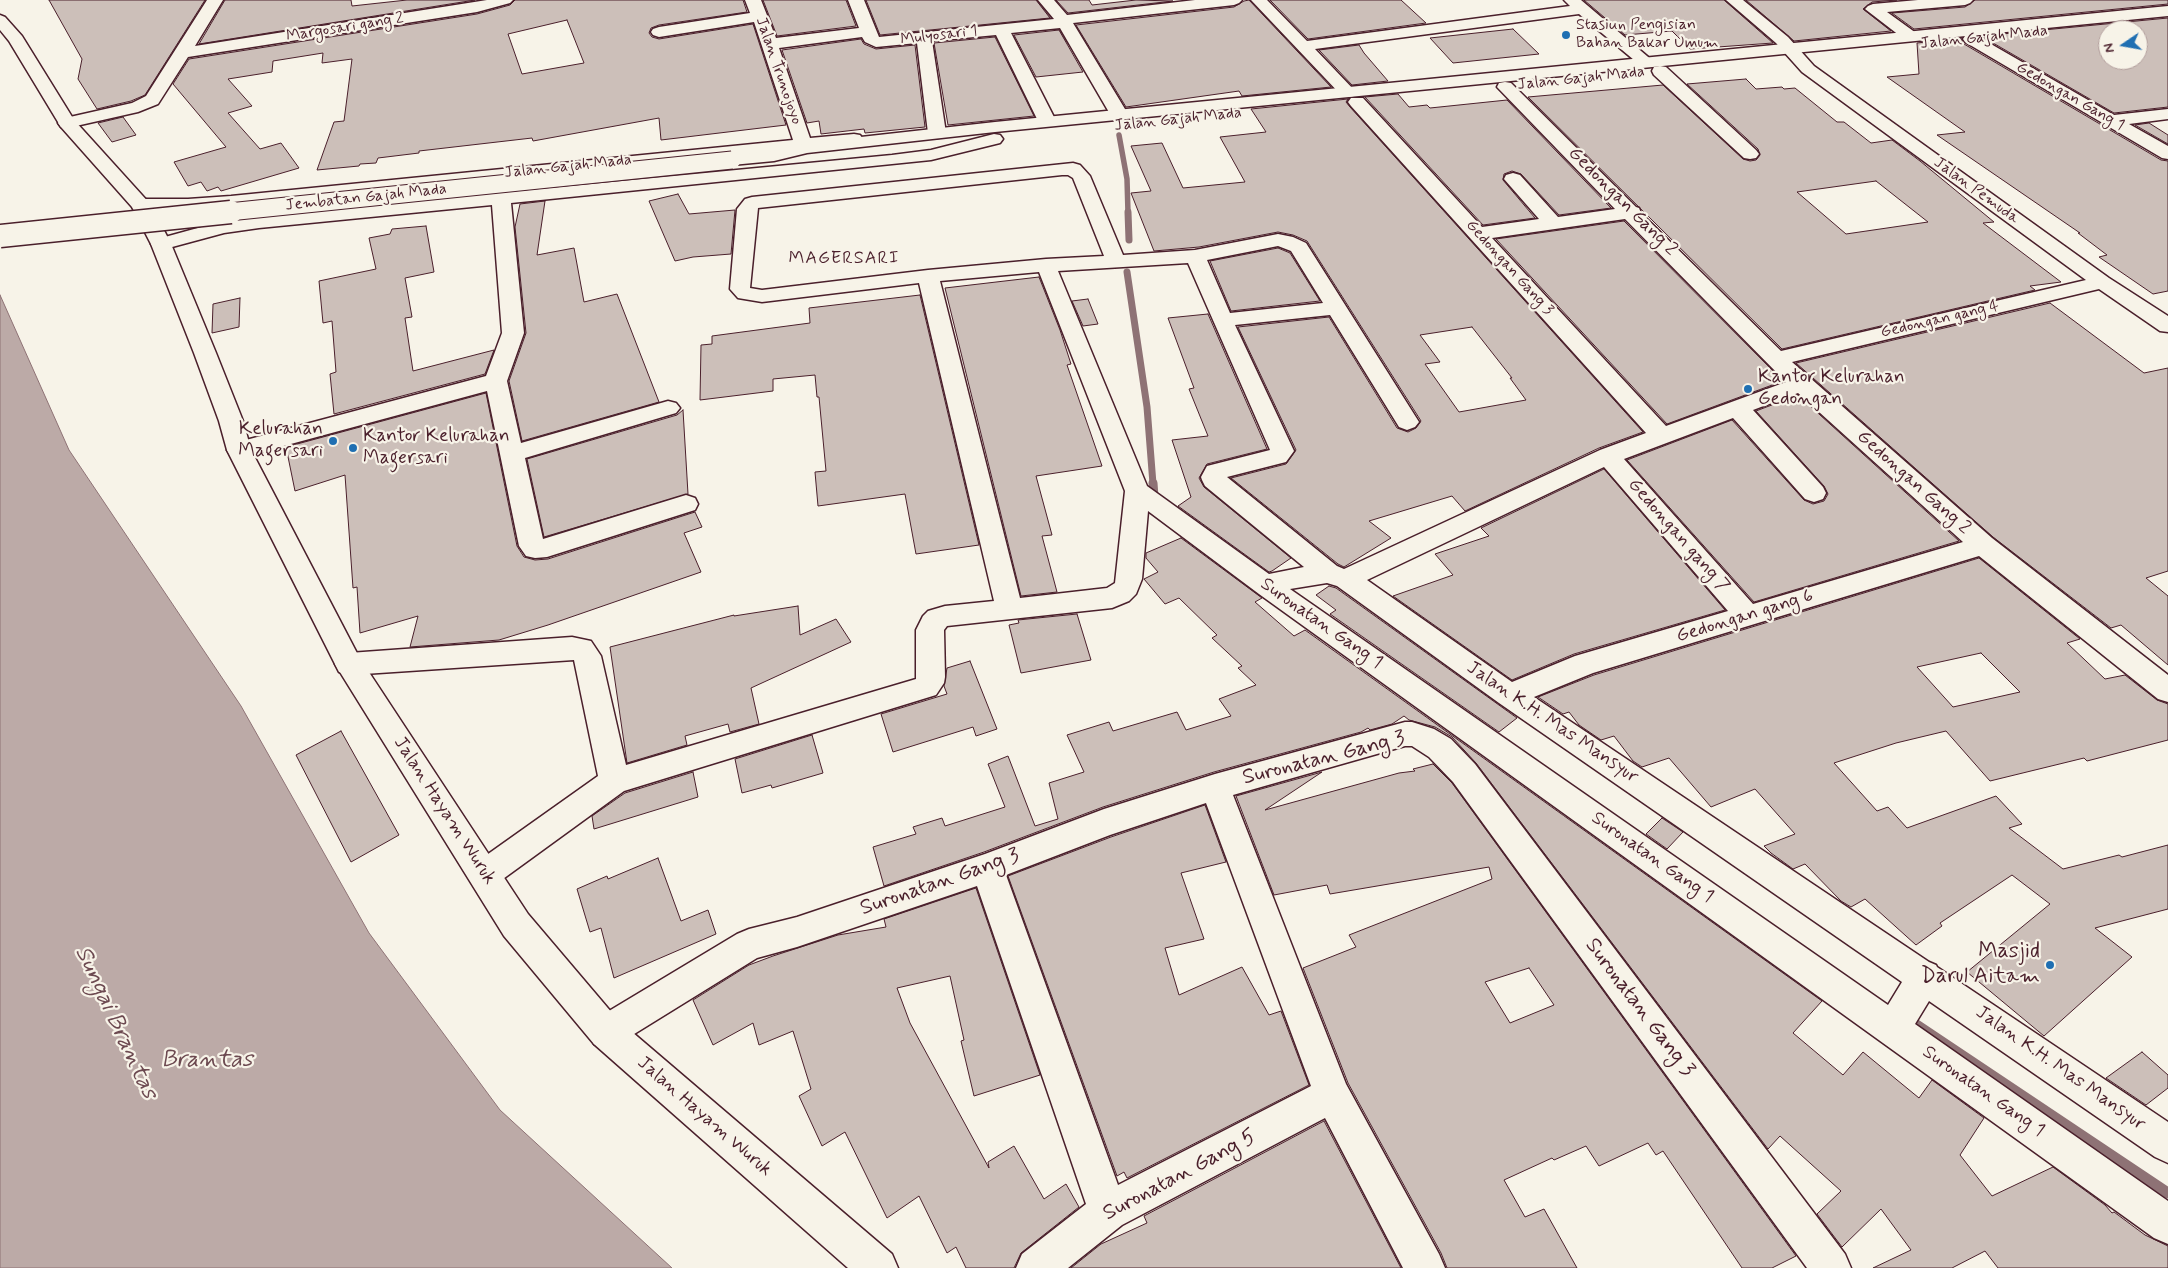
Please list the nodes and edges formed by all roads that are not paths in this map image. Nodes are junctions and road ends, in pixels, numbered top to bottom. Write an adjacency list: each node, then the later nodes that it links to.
1 (215, 0): 24 (street)
2 (506, 0): 24 (street, Margosari gang 2)
3 (752, 0): 12 (street, Jalan Trunojoyo)
4 (856, 0): 18 (street)
5 (1046, 0): 15 (street)
6 (1234, 0): 15 (street, Mulyosari 1)
7 (1259, 0): 23 (street, Gedongan Gang 3)
8 (1734, 0): 25 (street, Jalan Pemuda)
9 (1965, 0): 19 (street)
10 (1577, 5): 23 (street); 26 (street)
11 (2168, 11): 19 (street, Jalan Gajah Mada)
12 (759, 16): 17 (street); 22 (street, Jalan Trunojoyo)
13 (0, 20): 33 (street, Jalan Hayam Wuruk)
14 (2168, 21): 21 (street, Jalan Gajah Mada)
15 (1059, 23): 16 (street, Mulyosari 1); 29 (street)
16 (1001, 29): 20 (street, Mulyosari 1); 31 (street)
17 (659, 32)
18 (868, 32): 20 (street, Mulyosari 1); 22 (street)
19 (1910, 36): 25 (street, Jalan Gajah Mada)
20 (924, 38): 34 (street)
21 (1971, 39): 25 (street, Jalan Gajah Mada); 32 (street, Gedongan Gang 1)
22 (770, 44): 36 (street, Jalan Trunojoyo)
23 (1302, 46): 28 (street, Gedongan Gang 3)
24 (184, 53): 33 (street)
25 (1793, 53): 26 (street, Jalan Gajah Mada); 58 (street, Jalan Pemuda)
26 (1657, 69): 27 (street, Jalan Gajah Mada); 28 (street, Jalan Gajah Mada); 37 (street)
27 (1505, 87): 28 (street, Jalan Gajah Mada); 47 (street, Gedongan Gang 2)
28 (1352, 97): 29 (street, Jalan Gajah Mada); 35 (street, Jalan Gajah Mada); 51 (street, Gedongan Gang 3)
29 (1119, 114): 31 (street, Jalan Gajah Mada)
30 (2168, 114): 32 (street)
31 (1047, 121): 35 (street, Jalan Gajah Mada)
32 (2111, 121): 38 (street, Gedongan Gang 1)
33 (67, 123): 46 (street, Jalan Hayam Wuruk)
34 (937, 133): 35 (street, Jalan Gajah Mada); 36 (street, Jalan Gajah Mada)
35 (995, 133): 39 (street, Jalan Gajah Mada); 40 (street, Jalan Gajah Mada)
36 (803, 143): 43 (street, Jalan Gajah Mada)
37 (1750, 154)
38 (2168, 154)
39 (774, 156): 52 (street, Jembatan Gajah Mada, bridge)
40 (892, 160): 42 (street); 45 (street, Jalan Gajah Mada)
41 (1513, 179): 50 (street)
42 (895, 188): 55 (street); 57 (street)
43 (333, 191): 44 (street, Jalan Gajah Mada); 48 (street)
44 (264, 198): 46 (street, Jalan Gajah Mada); 49 (street)
45 (501, 199): 48 (street, Jalan Gajah Mada); 63 (street)
46 (141, 205): 53 (street, Jalan Hayam Wuruk)
47 (1632, 212): 50 (street); 62 (street, Gedongan Gang 2)
48 (327, 215): 49 (street, Jalan Gajah Mada)
49 (258, 222): 53 (street, Jalan Gajah Mada)
50 (1553, 223): 51 (street)
51 (1478, 234): 68 (street, Gedongan Gang 3)
52 (0, 236)
53 (161, 244): 69 (street, Jalan Hayam Wuruk)
54 (1195, 256): 55 (street); 59 (street); 60 (street)
55 (1116, 262): 56 (street)
56 (1046, 265): 57 (street); 72 (street)
57 (928, 276): 78 (street)
58 (2102, 282): 61 (street, Jalan Pemuda); 62 (street, Gedongan gang 4)
59 (1337, 308): 60 (street); 67 (street)
60 (1222, 320): 76 (street, Jalan K.H. Mas Mansyur)
61 (2168, 326)
62 (1778, 359): 64 (street, Gedongan Gang 2)
63 (496, 382): 69 (street); 70 (street)
64 (1801, 384): 65 (street); 75 (street, Gedongan Gang 2)
65 (1737, 407): 68 (street); 73 (street)
66 (668, 408): 70 (street)
67 (1407, 422)
68 (1661, 435): 71 (street)
69 (239, 450): 80 (street, Jalan Hayam Wuruk)
70 (513, 453): 74 (street)
71 (1608, 456): 76 (street); 79 (street, Gedongan gang 7)
72 (1137, 492): 77 (street, Suronatan Gang 1); 78 (street)
73 (1814, 493)
74 (686, 504)
75 (1983, 545): 79 (street, Gedongan gang 6); 81 (street, Gedongan Gang 2)
76 (1337, 576): 77 (street); 82 (street, Jalan K.H. Mas Mansyur)
77 (1268, 587): 88 (street, Suronatan Gang 1)
78 (1008, 609): 83 (street)
79 (1748, 616): 82 (street, Gedongan gang 6)
80 (349, 664): 83 (street); 86 (street, Jalan Hayam Wuruk)
81 (2168, 691)
82 (1509, 695): 87 (street, Jalan K.H. Mas Mansyur)
83 (614, 781): 86 (street)
84 (1216, 787): 85 (street, Suronatan Gang 3); 90 (street); 97 (street, Suronatan Gang 3)
85 (987, 868): 89 (street, Suronatan Gang 3); 92 (street)
86 (485, 874): 89 (street, Jalan Hayam Wuruk)
87 (1924, 976): 88 (street); 91 (street, Jalan K.H. Mas Mansyur)
88 (1899, 1019): 93 (street, Suronatan Gang 1)
89 (606, 1032): 94 (street, Jalan Hayam Wuruk)
90 (1332, 1095): 92 (street, Suronatan Gang 5); 96 (street)
91 (2168, 1144)
92 (1108, 1211): 95 (street, Suronatan Gang 5)
93 (2168, 1224)
94 (878, 1268)
95 (1036, 1268)
96 (1425, 1268)
97 (1831, 1268)

